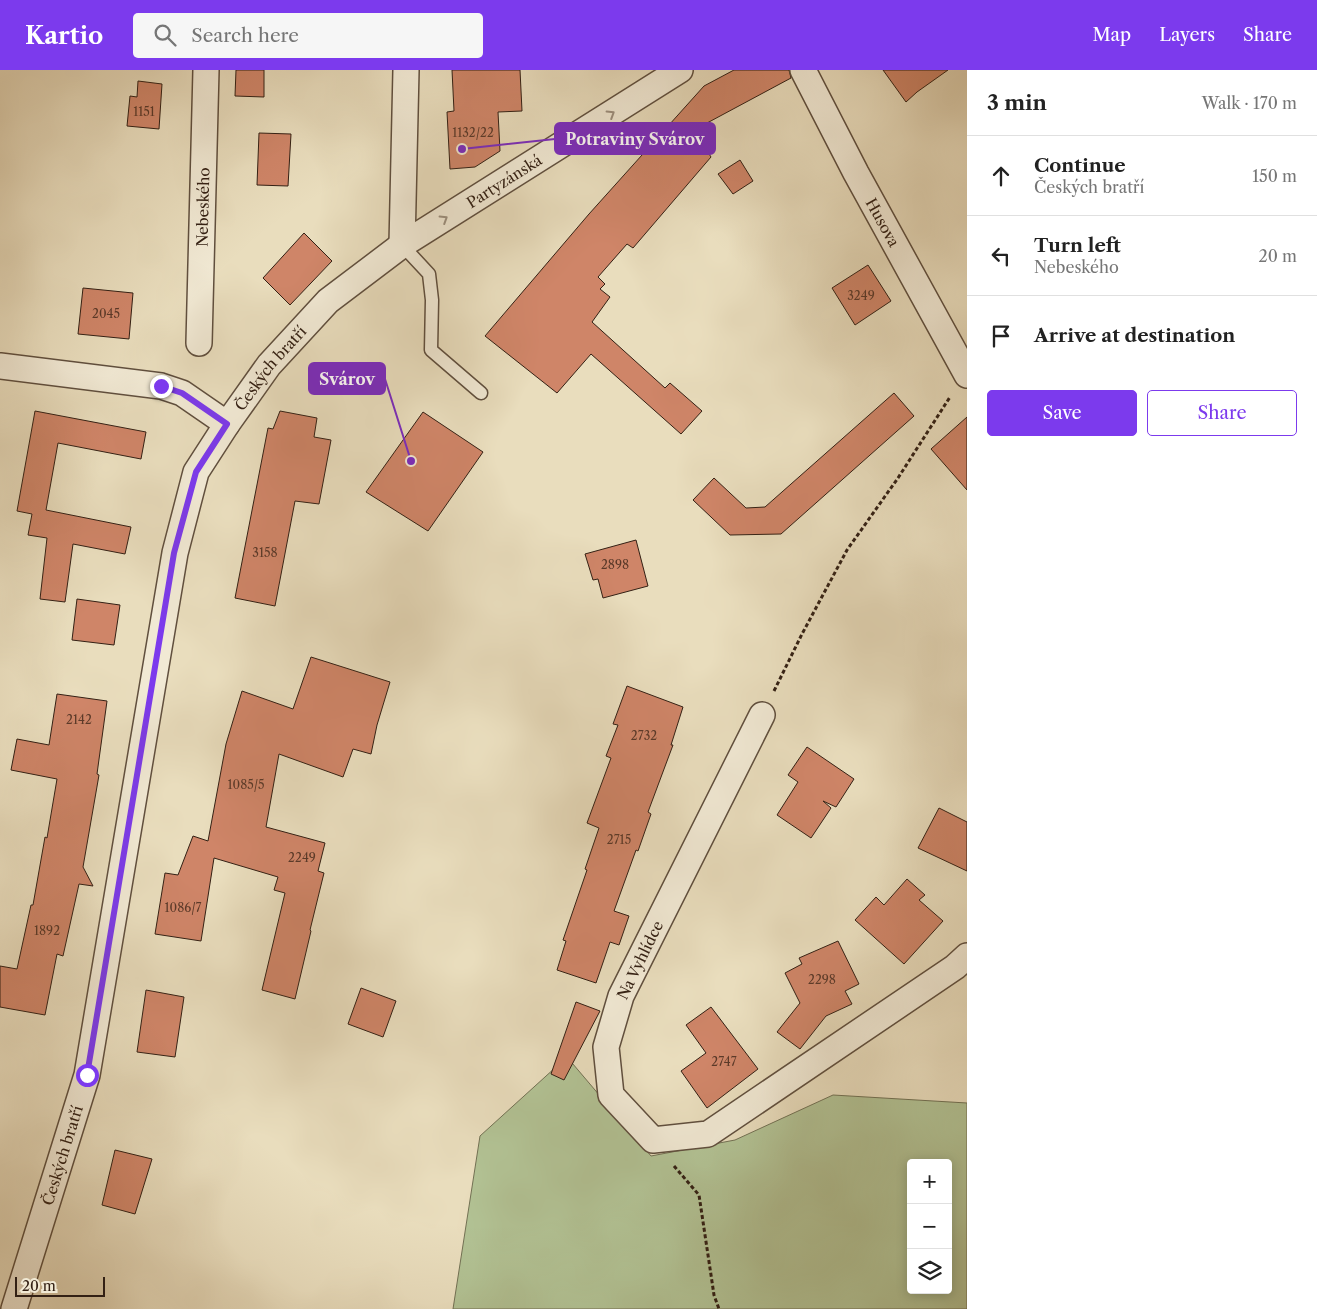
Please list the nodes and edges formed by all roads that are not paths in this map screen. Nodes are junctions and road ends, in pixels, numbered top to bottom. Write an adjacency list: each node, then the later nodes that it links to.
1 (206, 70): 6 (street, Nebeského)
2 (406, 70): 5 (street)
3 (680, 70): 5 (street, Partyzánská, one-way to 3)
4 (803, 70): 8 (street, Husova)
5 (402, 245): 9 (lane); 10 (street, Českých bratří)
6 (199, 343)
7 (0, 366): 10 (street)
8 (967, 375)
9 (481, 393)
10 (227, 424): 13 (street, Českých bratří)
11 (762, 715): 12 (street, Na Vyhlídce)
12 (967, 956)
13 (14, 1309)

